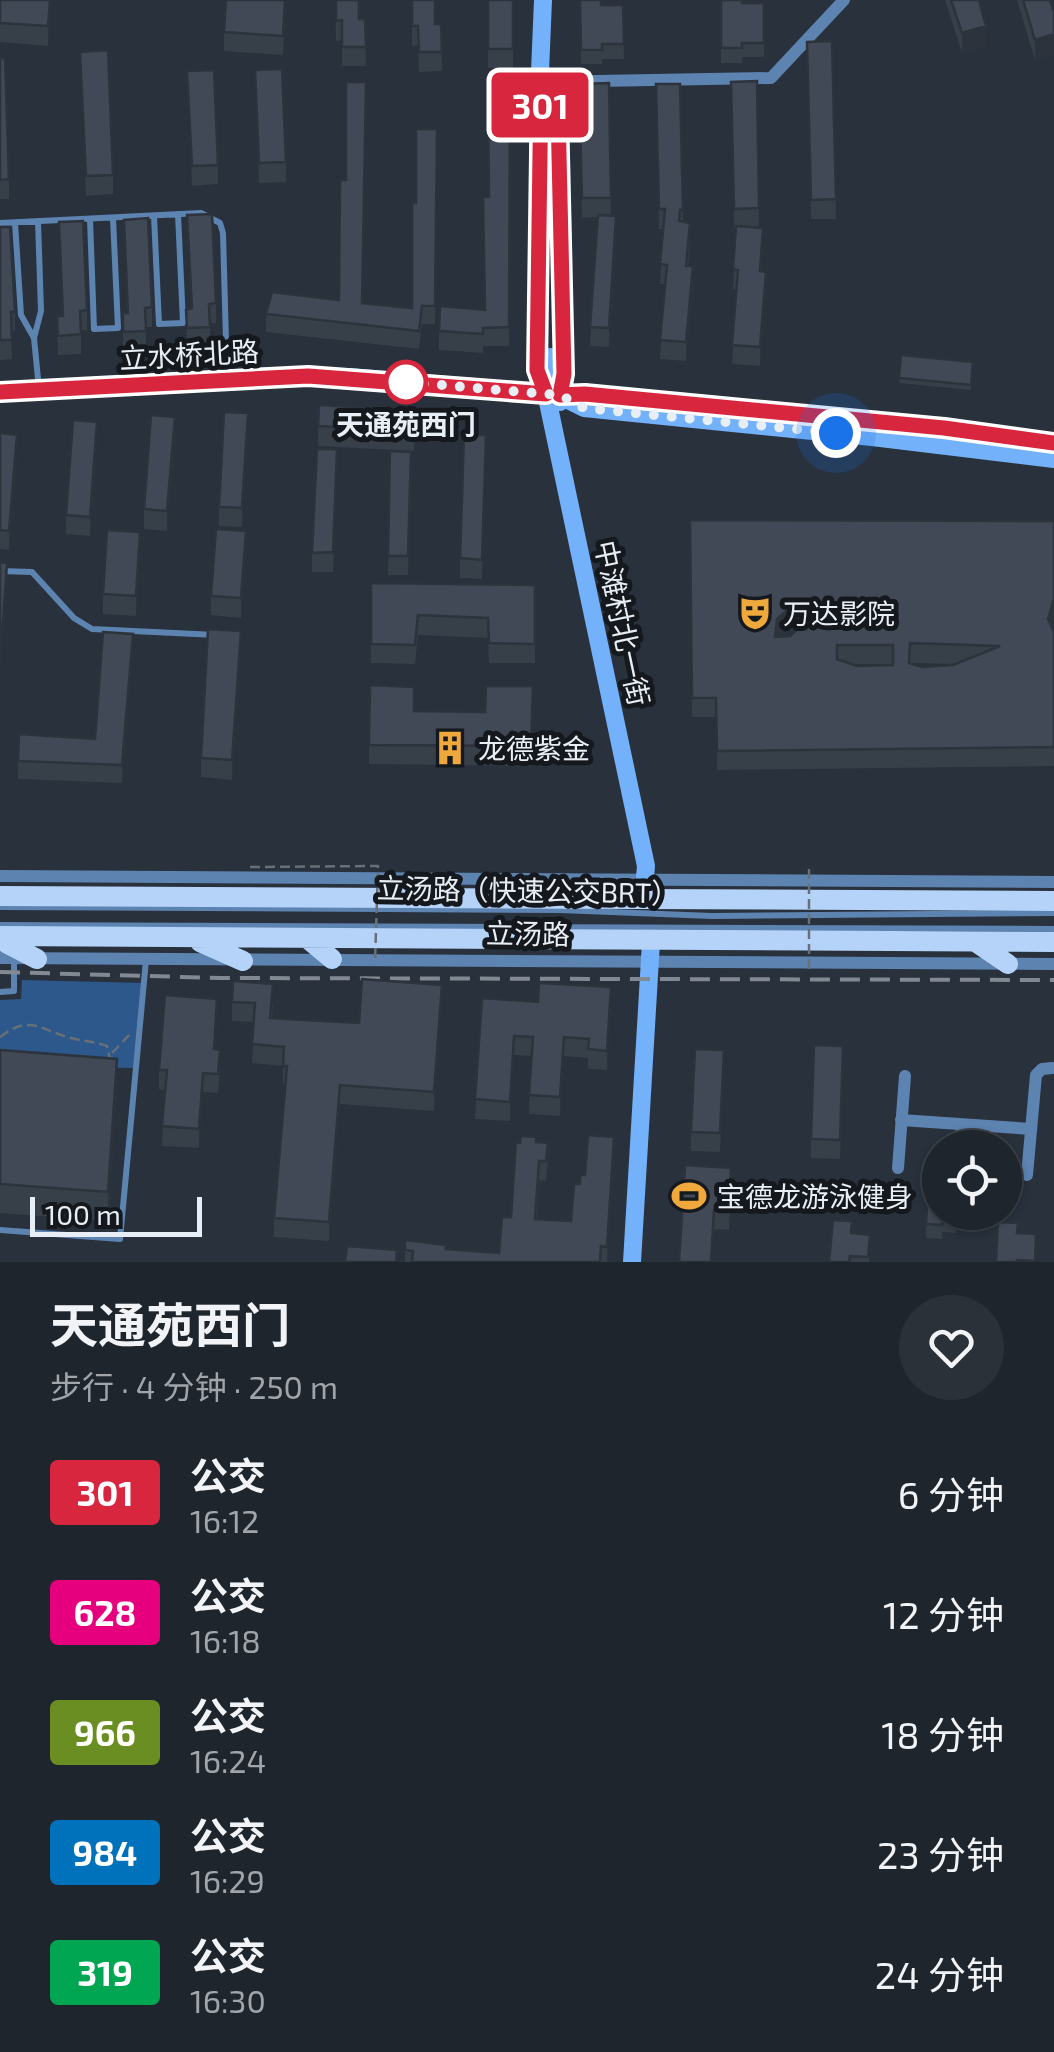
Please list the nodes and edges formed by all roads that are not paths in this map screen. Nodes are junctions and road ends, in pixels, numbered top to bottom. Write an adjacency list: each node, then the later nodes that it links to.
1 (543, 0): 3 (street, 中滩村北一街)
2 (844, 0): 3 (street)
3 (541, 82): 12 (street, 中滩村北一街); 12 (street, 中滩村北一街)
4 (178, 214): 5 (lane); 5 (lane); 13 (lane)
5 (154, 216): 6 (lane)
6 (113, 218): 7 (lane); 7 (lane)
7 (90, 219): 9 (lane)
8 (0, 222): 10 (lane)
9 (38, 222): 10 (lane); 11 (lane)
10 (15, 223): 11 (lane)
11 (34, 338): 14 (lane)
12 (549, 350): 16 (street, 中滩村北一街); 16 (street)
13 (228, 379): 14 (street, 立水桥北路); 16 (street, 立水桥北路)
14 (39, 390): 15 (street, 立水桥北路)
15 (0, 392)
16 (553, 394): 17 (street, 立水桥北路); 18 (street, 立水桥北路); 23 (street, 中滩村北一街)
17 (1054, 443)
18 (1054, 459)
19 (0, 570): 20 (lane)
20 (232, 635)
21 (0, 876): 23 (street, 立汤路)
22 (1054, 882): 23 (street, 立汤路)
23 (650, 888): 24 (main road, 立汤路); 25 (main road, 立汤路)
24 (0, 896)
25 (1054, 901)
26 (0, 906): 27 (lane, 立汤路（快速公交BRT）)
27 (1054, 913)
28 (0, 925): 29 (lane, 立汤路（快速公交BRT）)
29 (1054, 928)
30 (188, 937): 31 (main road, 立汤路); 32 (main road, 立汤路); 41 (main road)
31 (0, 938): 38 (main road)
32 (308, 939): 35 (main road, 立汤路); 39 (main road)
33 (1054, 942): 34 (main road, 立汤路)
34 (977, 943): 36 (main road, 立汤路); 42 (main road)
35 (466, 950): 36 (main road, 立汤路); 39 (street, 立汤路)
36 (651, 952): 42 (street, 立汤路); 54 (street)
37 (7, 958): 38 (street, 立汤路); 44 (lane)
38 (37, 959): 40 (street, 立汤路)
39 (332, 959): 41 (street, 立汤路)
40 (146, 960): 41 (street, 立汤路); 53 (lane)
41 (243, 960)
42 (1008, 964): 43 (street, 立汤路)
43 (1054, 964)
44 (0, 992)
45 (1052, 1068): 50 (street)
46 (904, 1076): 47 (street)
47 (901, 1120): 48 (street); 51 (street)
48 (962, 1124): 49 (street); 50 (street)
49 (962, 1130)
50 (1031, 1130): 52 (street)
51 (898, 1168)
52 (1027, 1174)
53 (0, 1230)
54 (632, 1262)

